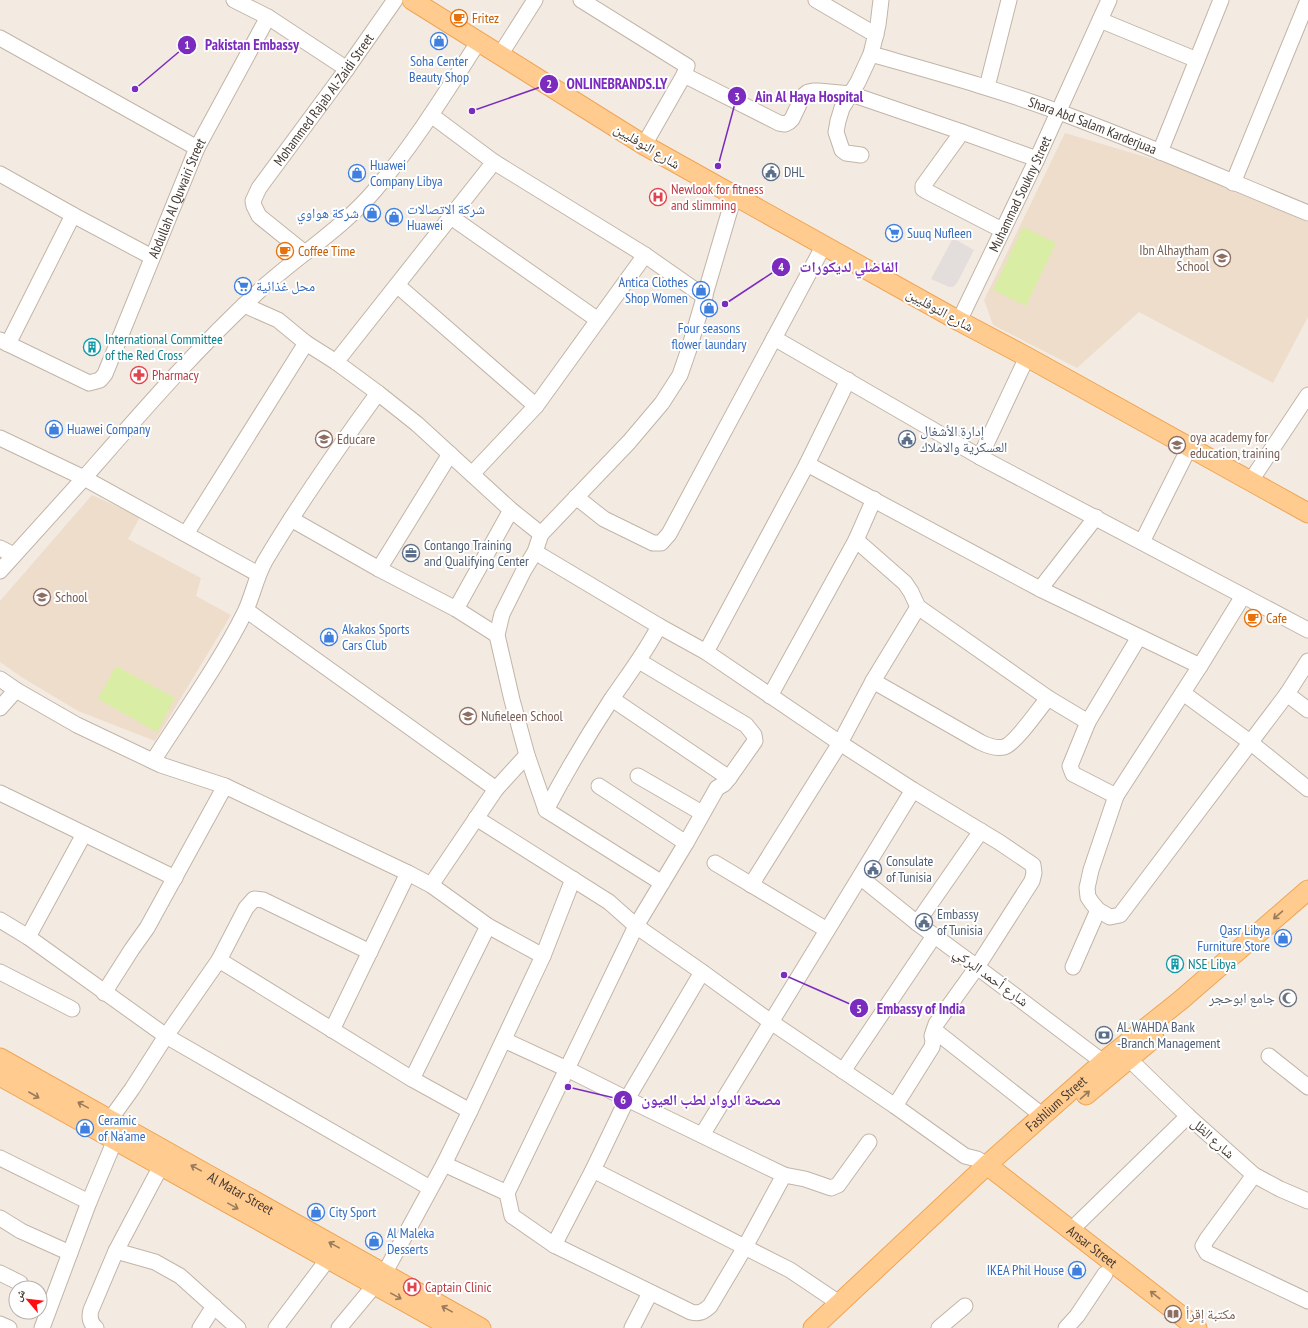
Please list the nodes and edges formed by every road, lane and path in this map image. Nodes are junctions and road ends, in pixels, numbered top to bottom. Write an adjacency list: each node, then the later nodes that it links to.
1 (234, 0): 12 (street)
2 (395, 0): 21 (street, Mohammed Rajab Al-Zaidi Street)
3 (412, 0): 17 (main road, شارع النوفليين)
4 (535, 0): 19 (street)
5 (581, 0): 22 (street)
6 (816, 0): 15 (street)
7 (881, 0): 15 (street)
8 (1009, 0): 23 (street)
9 (1110, 0): 14 (street, Muhammad Soukny Street)
10 (1221, 0): 20 (street)
11 (1308, 0): 13 (street)
12 (268, 17): 21 (street); 29 (street, Abdullah Al Quwairi Street)
13 (1304, 19): 35 (street)
14 (1100, 20): 20 (street); 25 (street, Muhammad Soukny Street)
15 (876, 35): 18 (street)
16 (0, 38): 29 (street)
17 (479, 41): 19 (main road, شارع النوفليين); 26 (street)
18 (871, 54): 23 (street, Shara Abd Salam Karderjuaa); 24 (street)
19 (500, 55): 28 (main road, شارع النوفليين)
20 (1197, 60): 30 (street)
21 (347, 69): 42 (street, Mohammed Rajab Al-Zaidi Street)
22 (684, 75): 24 (street); 28 (street)
23 (987, 87): 25 (street, Shara Abd Salam Karderjuaa)
24 (851, 94): 27 (street); 31 (street)
25 (1059, 112): 30 (street, Shara Abd Salam Karderjuaa); 32 (street, Muhammad Soukny Street)
26 (431, 114): 33 (street); 42 (street)
27 (962, 132): 32 (street); 40 (street)
28 (644, 145): 36 (main road, شارع النوفليين)
29 (197, 148): 44 (street, Abdullah Al Quwairi Street)
30 (1160, 152): 35 (street, Shara Abd Salam Karderjuaa)
31 (861, 155)
32 (1037, 159): 40 (street, Muhammad Soukny Street)
33 (494, 162): 39 (street); 43 (street)
34 (0, 174): 38 (street)
35 (1233, 183): 37 (street, Shara Abd Salam Karderjuaa)
36 (734, 196): 41 (main road, شارع النوفليين); 46 (street)
37 (1308, 213)
38 (73, 215): 44 (street); 51 (street)
39 (450, 217): 45 (street); 48 (street)
40 (1002, 230): 49 (street, Muhammad Soukny Street)
41 (824, 245): 49 (main road, شارع النوفليين); 50 (street)
42 (305, 253): 47 (street)
43 (646, 256): 46 (street); 48 (street)
44 (152, 257): 51 (street, Abdullah Al Quwairi Street)
45 (397, 285): 54 (street); 58 (street)
46 (705, 297): 68 (street)
47 (244, 305): 52 (street); 66 (street)
48 (598, 320): 58 (street)
49 (959, 321): 53 (main road, شارع النوفليين)
50 (774, 338): 55 (street); 68 (street)
51 (4, 342)
52 (306, 343): 54 (street); 74 (street)
53 (1027, 357): 61 (main road, شارع النوفليين); 63 (street)
54 (336, 362): 56 (street)
55 (848, 380): 63 (street); 64 (street)
56 (378, 393): 62 (street); 73 (street)
57 (1308, 395): 59 (street)
58 (536, 406): 65 (street)
59 (1303, 414): 67 (street)
60 (0, 438): 66 (street)
61 (1190, 448): 67 (main road, شارع النوفليين); 77 (street)
62 (450, 454): 65 (street); 81 (street)
63 (980, 457): 72 (street)
64 (807, 464): 69 (street); 93 (street)
65 (472, 474): 70 (street)
66 (84, 478): 74 (street); 80 (street)
67 (1250, 482): 71 (main road, شارع النوفليين)
68 (576, 497): 75 (street)
69 (874, 499): 76 (street); 84 (street)
70 (511, 510): 75 (street); 87 (street)
71 (1308, 513)
72 (1096, 517): 77 (street); 84 (street)
73 (290, 519): 81 (street); 83 (street)
74 (186, 534): 83 (street)
75 (540, 534): 79 (street)
76 (856, 540): 86 (street); 102 (street)
77 (1142, 542): 85 (street)
78 (0, 548): 80 (street)
79 (535, 552): 89 (street); 91 (street)
80 (14, 556): 82 (street)
81 (379, 569): 87 (street)
82 (0, 571)
83 (258, 574): 88 (street)
84 (1040, 589): 92 (street)
85 (1243, 596): 90 (street); 96 (street)
86 (918, 607): 98 (street); 103 (street)
87 (456, 609): 91 (street)
88 (246, 610): 111 (street); 116 (street)
89 (659, 626): 93 (street); 94 (street)
90 (1308, 630)
91 (498, 635): 110 (street)
92 (1139, 637): 96 (street); 107 (street)
93 (706, 652): 102 (street)
94 (639, 661): 104 (street); 113 (street)
95 (1308, 661): 101 (street)
96 (1200, 666): 100 (street)
97 (0, 679): 99 (street)
98 (873, 681): 103 (street); 109 (street)
99 (16, 690): 105 (street); 111 (street)
100 (1183, 693): 108 (street); 119 (street)
101 (1287, 694): 106 (street); 108 (street)
102 (770, 696): 109 (street)
103 (1048, 698): 107 (street)
104 (612, 699): 113 (street); 121 (street)
105 (0, 708)
106 (1308, 710)
107 (1088, 722): 119 (street)
108 (1250, 742): 117 (street); 137 (street)
109 (840, 743): 118 (street); 134 (street)
110 (527, 755): 116 (street); 121 (street)
111 (153, 761): 114 (street)
112 (638, 776): 122 (street)
113 (729, 778): 122 (street)
114 (225, 786): 128 (street); 130 (street)
115 (599, 786): 126 (street)
116 (496, 789): 123 (street)
117 (1308, 789)
118 (913, 790): 124 (street); 129 (street)
119 (1116, 796): 137 (street)
120 (2, 799): 125 (street)
121 (546, 810): 132 (street)
122 (702, 813): 126 (street)
123 (476, 818): 131 (street); 133 (street)
124 (980, 831): 139 (street); 148 (street)
125 (84, 834): 130 (street); 144 (street)
126 (686, 843): 132 (street)
127 (715, 863): 134 (street)
128 (408, 873): 133 (street); 145 (street)
129 (860, 877): 139 (street, شارع أحمد البركي); 142 (street)
130 (175, 878): 152 (street)
131 (573, 879): 141 (street); 146 (street)
132 (662, 883): 141 (street)
133 (431, 885): 140 (street)
134 (751, 885): 142 (street)
135 (1308, 890): 162 (main road, Fashlium Street, one-way to 162)
136 (1308, 907): 161 (main road, Fashlium Street)
137 (1098, 910): 149 (street)
138 (0, 920): 144 (street)
139 (917, 923): 143 (street, شارع أحمد البركي)
140 (488, 926): 146 (street); 166 (street)
141 (636, 926): 151 (street); 163 (street)
142 (827, 930): 154 (street)
143 (934, 936): 148 (street, شارع أحمد البركي); 164 (street)
144 (28, 937): 152 (street)
145 (370, 952): 147 (street); 155 (street)
146 (543, 956): 158 (street)
147 (219, 960): 155 (street); 157 (street)
148 (977, 967): 156 (street); 162 (street, شارع أحمد البركي)
149 (1073, 967)
150 (0, 972): 153 (street)
151 (702, 972): 154 (street); 168 (street)
152 (104, 993): 157 (street)
153 (72, 1009)
154 (771, 1022): 164 (street); 174 (street)
155 (332, 1030): 166 (street)
156 (934, 1030): 169 (street); 171 (street)
157 (166, 1036): 173 (street); 183 (street)
158 (504, 1040): 163 (street); 170 (street)
159 (1269, 1056): 167 (street)
160 (0, 1058): 173 (main road, Al Matar Street, one-way to 160)
161 (1129, 1059): 172 (street, شارع الظل); 180 (main road, Fashlium Street, one-way to 161)
162 (1104, 1062): 171 (main road, Fashlium Street)
163 (568, 1069): 168 (street); 184 (street)
164 (843, 1071): 169 (street)
165 (0, 1076): 173 (main road, one-way to 173)
166 (412, 1079): 170 (street)
167 (1308, 1087)
168 (627, 1099): 174 (street); 179 (street)
169 (896, 1106): 180 (street)
170 (470, 1111): 177 (street)
171 (1043, 1116): 180 (main road, Fashlium Street)
172 (1188, 1116): 182 (street, شارع الظل); 188 (street)
173 (109, 1131): 178 (main road); 186 (street); 196 (main road, Al Matar Street, one-way to 173)
174 (702, 1135): 181 (street)
175 (869, 1142): 181 (street)
176 (0, 1158): 186 (street)
177 (444, 1164): 183 (street); 184 (street)
178 (161, 1166): 191 (street); 193 (main road, one-way to 193)
179 (593, 1170): 189 (street); 190 (street)
180 (987, 1173): 188 (main road, Ansar Street); 195 (main road, Ansar Street); 200 (main road, Fashlium Street); 215 (main road, Fashlium Street)
181 (784, 1175): 190 (street)
182 (1254, 1175): 185 (street, شارع الظل); 199 (street)
183 (430, 1188): 196 (street)
184 (507, 1193): 189 (street)
185 (1306, 1195)
186 (90, 1202): 192 (street)
187 (0, 1218): 192 (street)
188 (1070, 1230): 219 (main road, Ansar Street, one-way to 188)
189 (556, 1240): 198 (street)
190 (745, 1247): 198 (street); 200 (street)
191 (116, 1251): 201 (street); 206 (street)
192 (70, 1253): 205 (street)
193 (328, 1259): 196 (main road); 209 (street)
194 (0, 1272): 197 (street)
195 (1105, 1274): 217 (street); 218 (main road, Ansar Street)
196 (380, 1279): 210 (street); 211 (main road, one-way to 211); 212 (main road, Al Matar Street, one-way to 196)
197 (15, 1280)
198 (650, 1292): 213 (street)
199 (1308, 1300)
200 (839, 1303): 214 (main road, Fashlium Street)
201 (214, 1306): 207 (street); 208 (street)
202 (965, 1306): 216 (street)
203 (0, 1324): 204 (street)
204 (9, 1328)
205 (42, 1328)
206 (96, 1328)
207 (200, 1328)
208 (238, 1328)
209 (276, 1328)
210 (339, 1328)
211 (452, 1328)
212 (482, 1328)
213 (632, 1328)
214 (813, 1328)
215 (828, 1328)
216 (939, 1328)
217 (1066, 1328)
218 (1175, 1328)
219 (1196, 1328)

